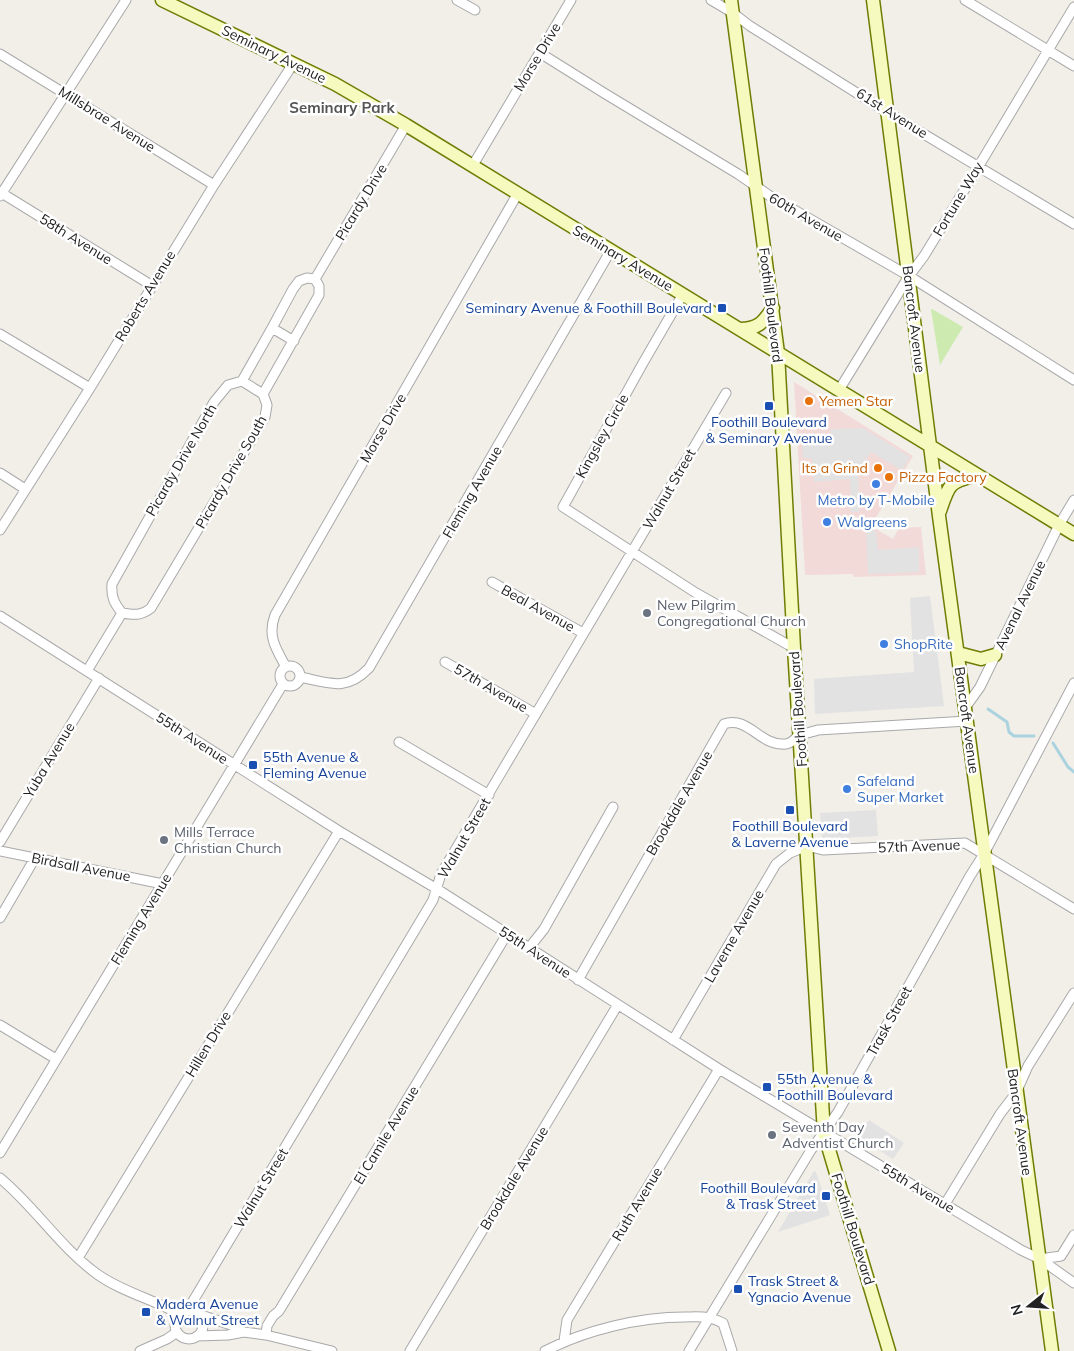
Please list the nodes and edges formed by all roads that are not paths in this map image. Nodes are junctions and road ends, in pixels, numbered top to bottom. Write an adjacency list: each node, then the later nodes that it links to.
1 (126, 0): 17 (street)
2 (162, 0): 15 (street, Seminary Avenue)
3 (457, 0): 10 (street)
4 (571, 0): 13 (street, Morse Drive)
5 (711, 0): 11 (street, 61st Avenue)
6 (731, 0): 11 (street, Foothill Boulevard)
7 (873, 0): 18 (street, Bancroft Avenue)
8 (965, 0): 12 (street)
9 (1074, 7): 12 (street, Fortune Way)
10 (475, 10)
11 (733, 14): 18 (street, 61st Avenue); 23 (street, Foothill Boulevard)
12 (1049, 50): 16 (street); 21 (street, Fortune Way)
13 (540, 53): 20 (street, Morse Drive); 23 (street, 60th Avenue)
14 (0, 54): 17 (street, Millsbrae Avenue)
15 (293, 64): 19 (street, Seminary Avenue); 22 (street, Roberts Avenue)
16 (1074, 66)
17 (66, 94): 22 (street, Millsbrae Avenue); 25 (street)
18 (887, 112): 21 (street, 61st Avenue); 28 (street, Bancroft Avenue)
19 (406, 125): 20 (street, Seminary Avenue); 29 (street, Picardy Drive)
20 (473, 165): 24 (street, Seminary Avenue)
21 (979, 166): 26 (street, 61st Avenue); 28 (street, Fortune Way)
22 (214, 185): 30 (street, Roberts Avenue)
23 (756, 187): 28 (street, 60th Avenue); 32 (street, Foothill Boulevard)
24 (518, 193): 27 (street, Seminary Avenue); 62 (street, Morse Drive)
25 (1, 194): 30 (street, 58th Avenue)
26 (1074, 224)
27 (612, 250): 31 (street, Seminary Avenue); 64 (street, Fleming Avenue)
28 (909, 276): 38 (street, 60th Avenue); 41 (street, Fortune Way); 44 (street, Bancroft Avenue)
29 (315, 278): 33 (street); 36 (street, Picardy Drive South)
30 (151, 285): 40 (street, Roberts Avenue)
31 (683, 294): 34 (street, Seminary Avenue); 53 (street, Kingsley Circle)
32 (773, 308): 34 (street); 37 (street, Foothill Boulevard)
33 (272, 328): 36 (street); 39 (street)
34 (740, 329): 37 (street, Seminary Avenue)
35 (0, 334): 40 (street)
36 (294, 341): 43 (street, Picardy Drive South)
37 (778, 353): 41 (street, Seminary Avenue); 58 (street, Foothill Boulevard)
38 (1074, 380)
39 (242, 381): 43 (street); 55 (street, Picardy Drive North)
40 (90, 388): 47 (street, Roberts Avenue)
41 (839, 390): 44 (street, Seminary Avenue)
42 (726, 393): 53 (street, Walnut Street)
43 (263, 394): 55 (street, Picardy Drive South)
44 (931, 446): 46 (street, Seminary Avenue); 49 (street, Bancroft Avenue)
45 (0, 473): 47 (street)
46 (977, 475): 49 (street); 50 (street, Seminary Avenue)
47 (25, 489): 51 (street, Roberts Avenue)
48 (1074, 500): 50 (street, Avenal Avenue)
49 (939, 516): 59 (street, Bancroft Avenue)
50 (1059, 525): 52 (street, Seminary Avenue); 60 (street, Avenal Avenue)
51 (0, 530)
52 (1074, 534)
53 (632, 553): 57 (street, Walnut Street); 58 (street)
54 (492, 582): 57 (street, Beal Avenue)
55 (122, 613): 63 (street)
56 (0, 616): 63 (street, 55th Avenue)
57 (583, 633): 68 (street, Walnut Street)
58 (794, 648): 70 (street, Foothill Boulevard)
59 (958, 653): 60 (street); 69 (street, Bancroft Avenue)
60 (995, 655): 69 (street, Avenal Avenue)
61 (446, 662): 68 (street, 57th Avenue)
62 (286, 667): 64 (street); 67 (street)
63 (87, 671): 65 (street, 55th Avenue)
64 (300, 677): 67 (street)
65 (99, 678): 72 (street, 55th Avenue); 76 (street, Yuba Avenue)
66 (1074, 683): 79 (street, Trask Street)
67 (283, 684): 72 (street, Fleming Avenue)
68 (536, 714): 73 (street, Walnut Street)
69 (966, 714): 70 (street); 79 (street, Bancroft Avenue)
70 (800, 736): 77 (street, Foothill Boulevard); 87 (street, Brookdale Avenue)
71 (399, 742): 73 (street)
72 (234, 765): 75 (street, 55th Avenue); 81 (street, Fleming Avenue)
73 (489, 795): 82 (street, Walnut Street)
74 (614, 807): 86 (street)
75 (339, 831): 82 (street, 55th Avenue); 100 (street, Hillen Drive)
76 (0, 842)
77 (807, 846): 79 (street, 57th Avenue); 91 (street, Laverne Avenue); 95 (street, Foothill Boulevard)
78 (0, 851): 80 (street, Birdsall Avenue)
79 (984, 854): 83 (street, 57th Avenue); 94 (street, Bancroft Avenue); 95 (street, Trask Street)
80 (35, 858): 81 (street, Birdsall Avenue); 84 (street)
81 (163, 884): 92 (street, Fleming Avenue)
82 (437, 889): 85 (street, 55th Avenue); 103 (street, Walnut Street)
83 (1074, 909)
84 (0, 918)
85 (507, 934): 86 (street, 55th Avenue); 109 (street, El Camile Avenue)
86 (529, 948): 87 (street, 55th Avenue)
87 (578, 980): 89 (street, 55th Avenue)
88 (1074, 993): 94 (street)
89 (617, 1006): 91 (street, 55th Avenue); 114 (street, Brookdale Avenue)
90 (0, 1025): 92 (street)
91 (673, 1040): 93 (street, 55th Avenue)
92 (56, 1059): 96 (street, Fleming Avenue)
93 (719, 1069): 95 (street, 55th Avenue); 111 (street, Ruth Avenue)
94 (1016, 1093): 98 (street); 101 (street, Bancroft Avenue)
95 (824, 1133): 98 (street, 55th Avenue); 106 (street, Trask Street); 118 (street, Foothill Boulevard)
96 (0, 1153)
97 (0, 1178): 100 (street)
98 (945, 1204): 101 (street, 55th Avenue)
99 (1074, 1235): 101 (street)
100 (78, 1258): 104 (street)
101 (1040, 1259): 102 (street, 55th Avenue); 119 (street, Bancroft Avenue)
102 (1074, 1282)
103 (189, 1311): 104 (street); 105 (street)
104 (179, 1314): 107 (street)
105 (198, 1314): 108 (street); 110 (street)
106 (709, 1318): 111 (street); 116 (street, Trask Street); 117 (street)
107 (177, 1332): 110 (street); 112 (street)
108 (244, 1332): 109 (street); 110 (street)
109 (266, 1335): 113 (street)
110 (197, 1336)
111 (564, 1341): 115 (street)
112 (140, 1351)
113 (332, 1351)
114 (410, 1351)
115 (545, 1351)
116 (689, 1351)
117 (732, 1351)
118 (889, 1351)
119 (1052, 1351)

